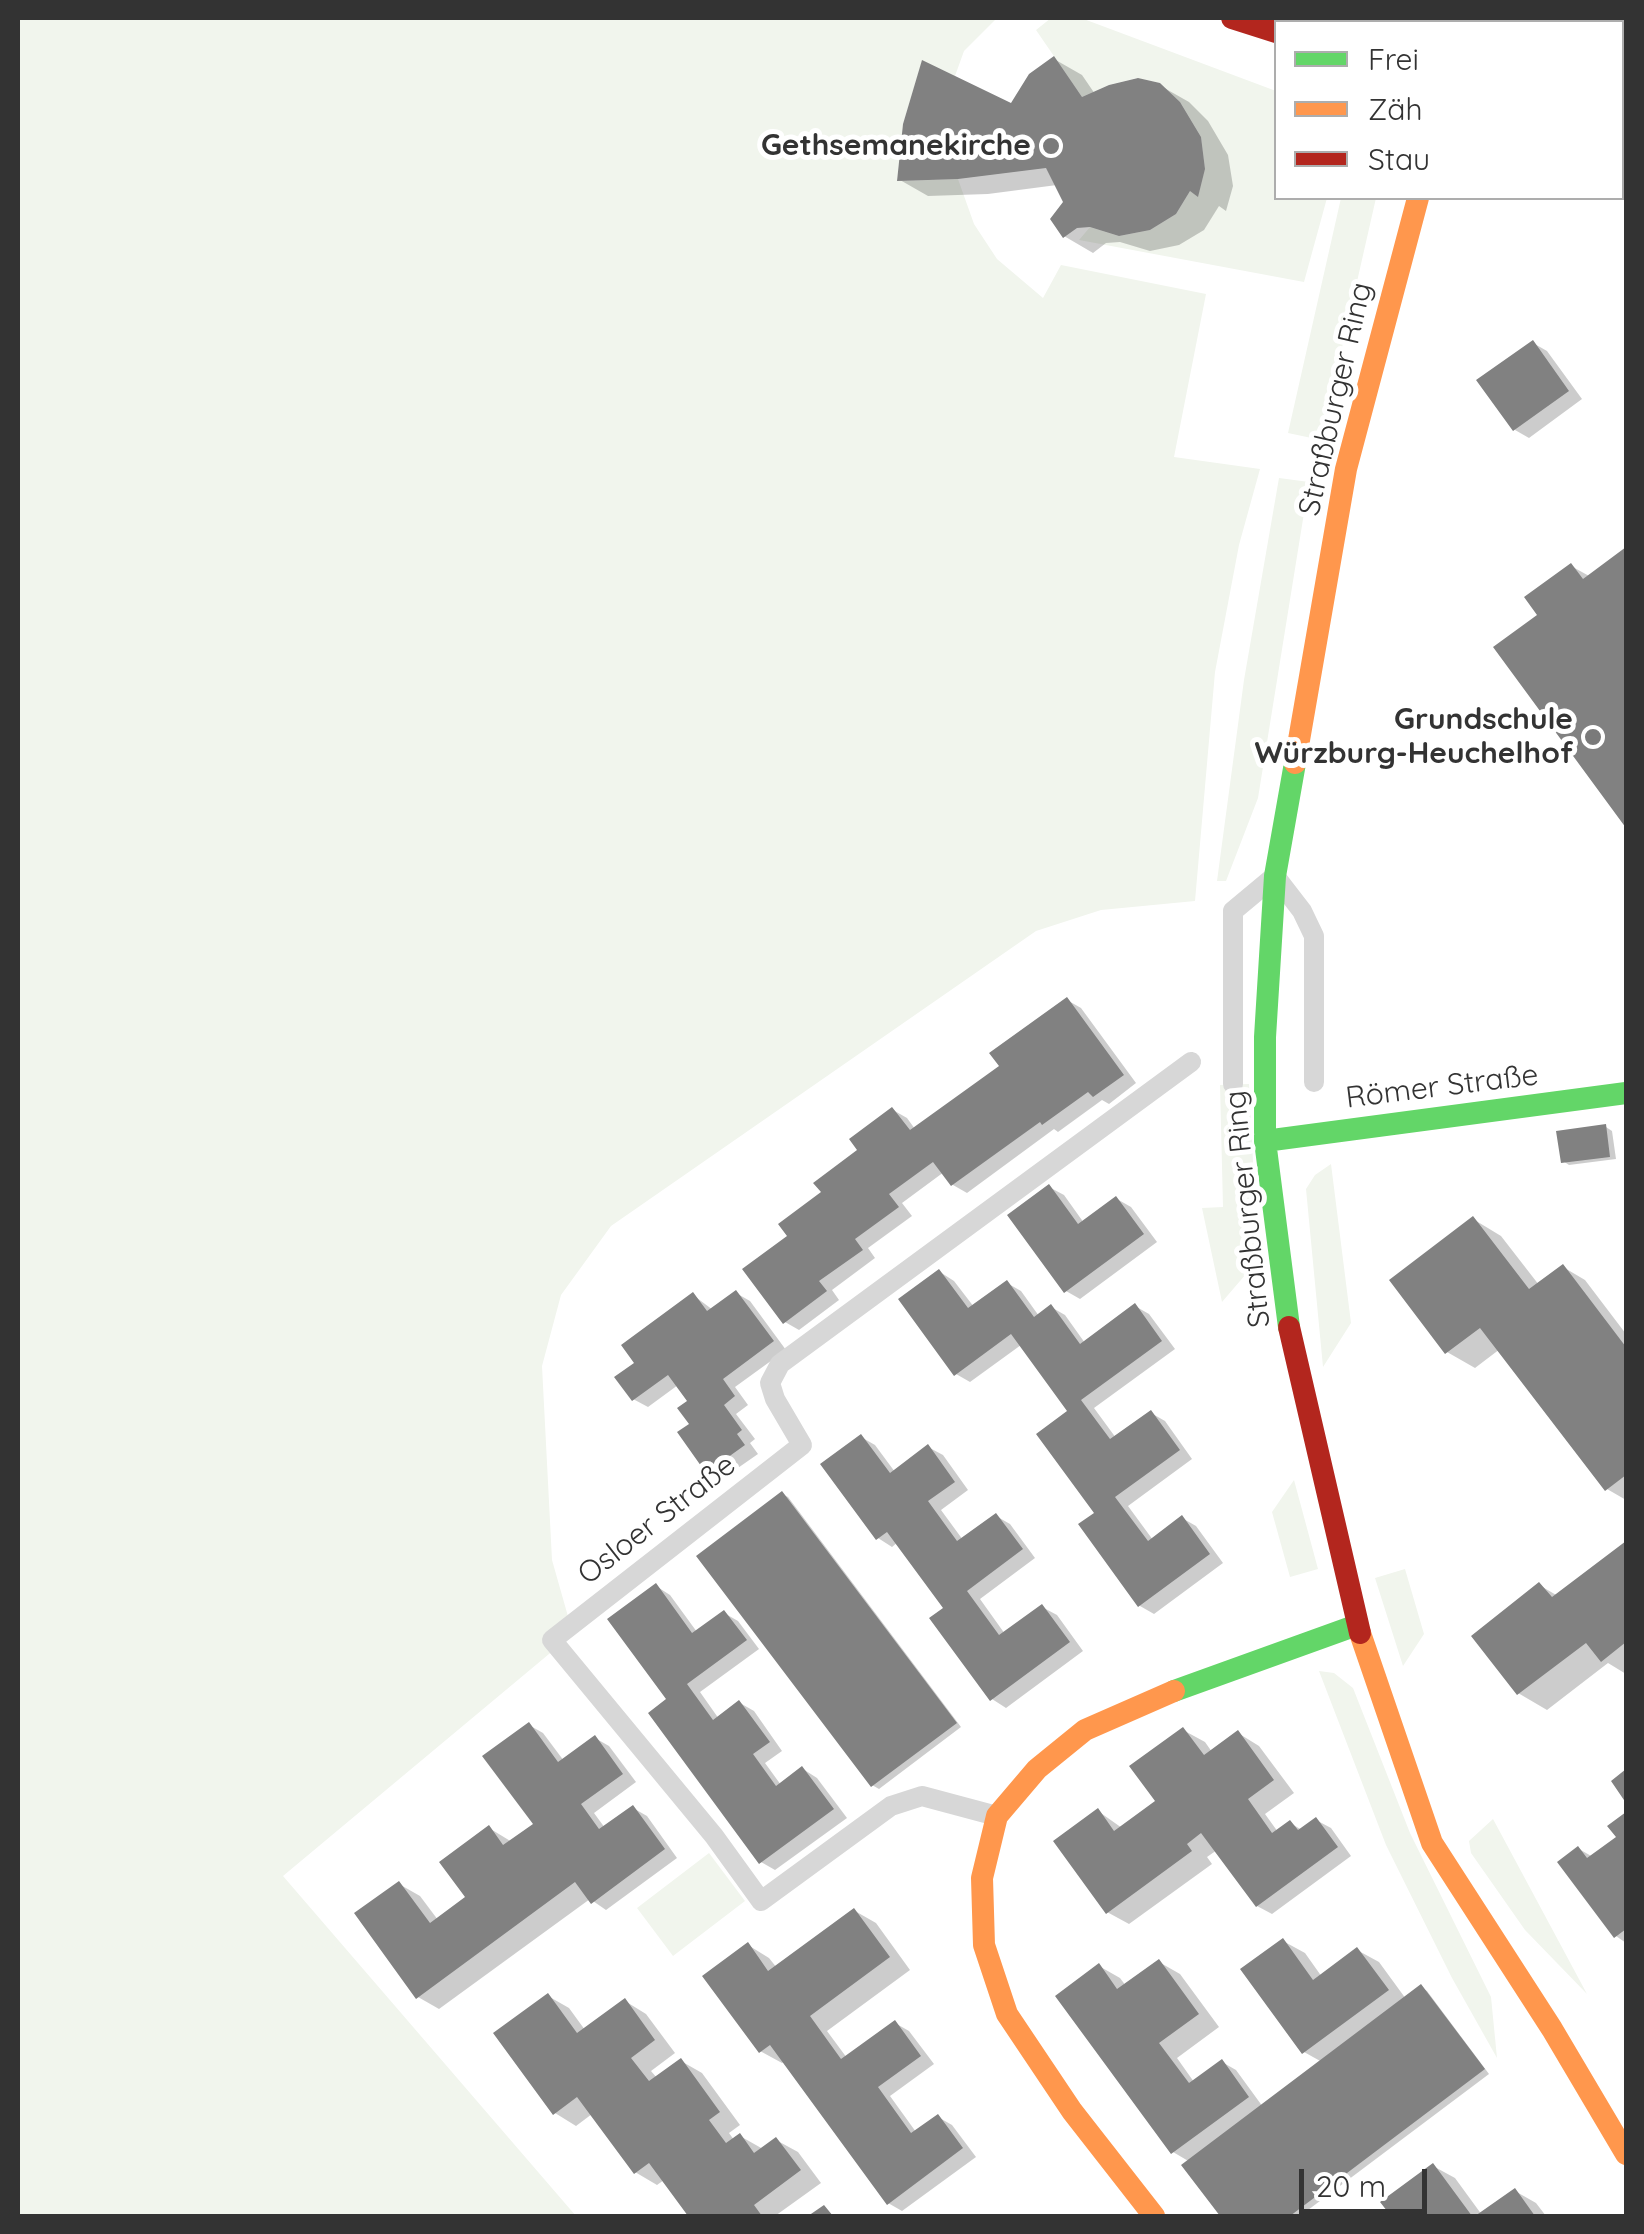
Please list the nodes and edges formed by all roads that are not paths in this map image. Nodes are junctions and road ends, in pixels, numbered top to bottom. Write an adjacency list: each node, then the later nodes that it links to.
1 (1232, 18): 2 (street)
2 (1274, 31)
3 (1417, 200): 4 (street, Straßburger Ring)
4 (1274, 876): 6 (lane); 7 (lane); 9 (street, Straßburger Ring)
5 (1190, 1062): 11 (lane, Osloer Straße)
6 (1314, 1082)
7 (1233, 1084)
8 (1626, 1093): 9 (street, Römer Straße)
9 (1265, 1141): 10 (street, Straßburger Ring)
10 (1357, 1625): 11 (street); 12 (street, Straßburger Ring)
11 (997, 1816): 13 (street)
12 (1626, 2154)
13 (1154, 2216)

